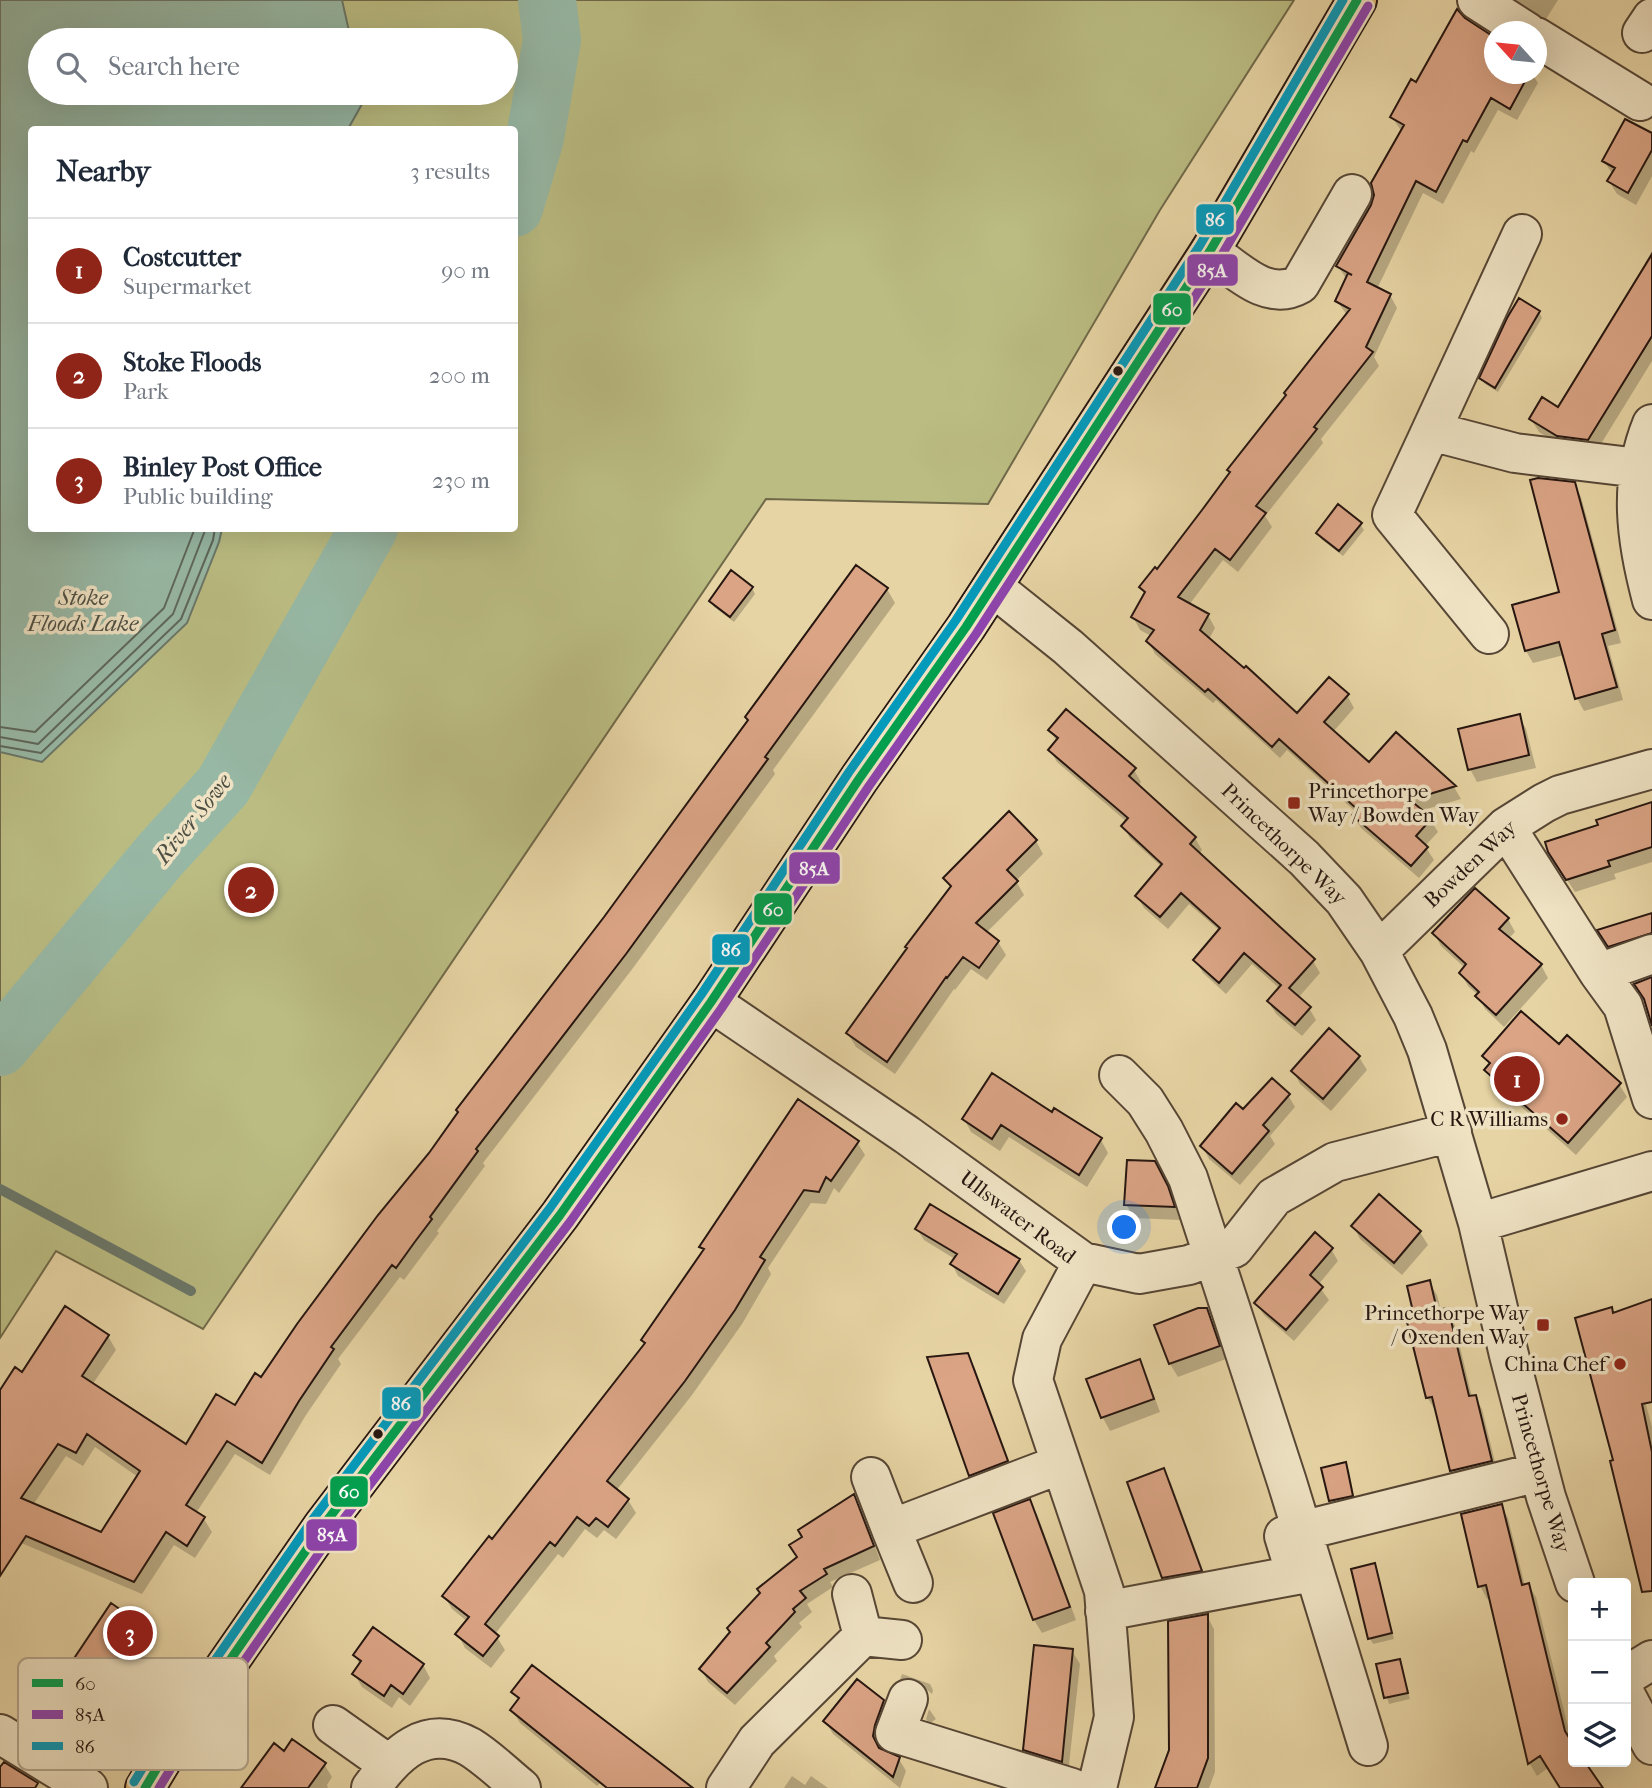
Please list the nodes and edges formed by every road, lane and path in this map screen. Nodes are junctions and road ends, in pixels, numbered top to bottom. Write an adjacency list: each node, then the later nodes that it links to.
1 (1357, 0): 8 (main road)
2 (1476, 0): 3 (street)
3 (1509, 21)
4 (1547, 44): 5 (street)
5 (1640, 101)
6 (1352, 194): 8 (street)
7 (1522, 234): 10 (street)
8 (1210, 251): 12 (main road)
9 (1652, 424): 11 (street)
10 (1431, 431): 11 (street); 14 (street)
11 (1643, 472): 13 (street)
12 (993, 587): 17 (street, Princethorpe Way); 20 (main road)
13 (1652, 600)
14 (1489, 634)
15 (1652, 769): 16 (street, Bowden Way)
16 (1506, 827): 17 (street, Bowden Way); 19 (street)
17 (1379, 951): 23 (street, Princethorpe Way)
18 (1652, 954): 19 (street)
19 (1599, 973): 22 (street)
20 (710, 1002): 27 (street, Ullswater Road); 40 (main road)
21 (1119, 1075): 26 (street)
22 (1652, 1099)
23 (1452, 1132): 25 (street, Princethorpe Way); 26 (street)
24 (1652, 1171): 25 (street)
25 (1478, 1223): 29 (street, Princethorpe Way)
26 (1213, 1255): 27 (street); 33 (street)
27 (1083, 1262): 28 (street, Ullswater Road)
28 (1060, 1464): 32 (street); 37 (street, Ullswater Road)
29 (1539, 1472): 33 (street); 34 (street, Princethorpe Way)
30 (871, 1477): 32 (street)
31 (1268, 1486): 37 (street)
32 (891, 1529): 35 (street)
33 (1301, 1531): 48 (street)
34 (1573, 1578)
35 (913, 1583)
36 (852, 1594): 38 (street)
37 (1105, 1611): 58 (street, Ullswater Road)
38 (863, 1636): 39 (street); 56 (street)
39 (902, 1640)
40 (231, 1658)
41 (1652, 1660): 42 (street)
42 (1631, 1673)
43 (1630, 1704): 49 (street)
44 (334, 1725): 52 (street)
45 (897, 1728): 57 (street)
46 (0, 1734): 47 (street)
47 (18, 1745)
48 (1368, 1745)
49 (1652, 1745)
50 (59, 1770): 53 (street)
51 (156, 1770): 54 (main road)
52 (380, 1776): 55 (street)
53 (88, 1788)
54 (145, 1788)
55 (522, 1788)
56 (726, 1788)
57 (1072, 1788)
58 (1097, 1788)

